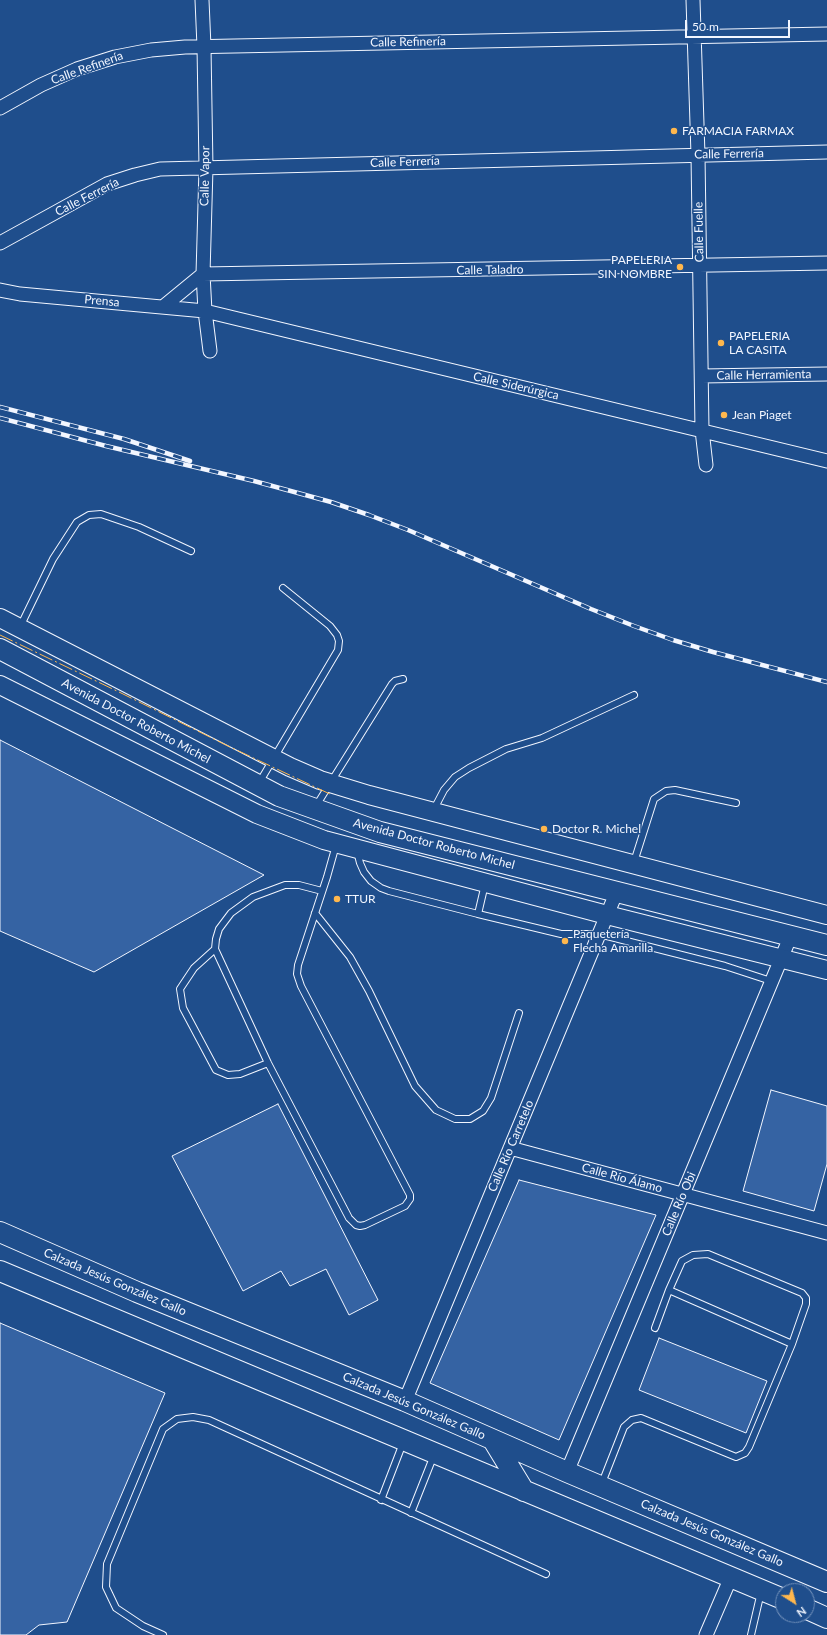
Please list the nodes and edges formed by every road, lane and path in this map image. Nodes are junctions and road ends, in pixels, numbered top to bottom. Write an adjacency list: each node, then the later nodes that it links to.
1 (202, 0): 5 (street, Calle Vapor)
2 (693, 0): 4 (street, Calle Fuelle)
3 (827, 34): 4 (street, Calle Refinería)
4 (694, 36): 5 (street, Calle Refinería); 8 (street, Calle Fuelle)
5 (204, 46): 6 (street, Calle Refinería); 9 (street, Calle Vapor)
6 (0, 108)
7 (827, 152): 8 (street, Calle Ferrería)
8 (698, 155): 9 (street, Calle Ferrería); 12 (street, Calle Fuelle)
9 (206, 168): 10 (street, Calle Ferrería); 13 (street, Calle Vapor)
10 (0, 243)
11 (827, 263): 12 (street, Calle Taladro)
12 (700, 266): 13 (street, Calle Taladro); 19 (street, Calle Fuelle)
13 (203, 274): 15 (street); 16 (street, Calle Vapor)
14 (0, 290): 15 (street, Prensa)
15 (164, 306): 16 (street, Prensa)
16 (205, 311): 17 (street, Calle Vapor); 20 (street, Calle Siderúrgica)
17 (210, 351)
18 (827, 374): 19 (street, Calle Herramienta)
19 (702, 376): 20 (street, Calle Fuelle)
20 (702, 430): 21 (street, Calle Siderúrgica); 22 (street, Calle Fuelle)
21 (827, 461)
22 (706, 465)
23 (192, 551): 26 (lane)
24 (282, 588): 31 (lane)
25 (0, 618): 26 (main road)
26 (19, 628): 31 (main road)
27 (0, 649): 33 (main road, Avenida Doctor Roberto Michel)
28 (403, 679): 32 (lane)
29 (0, 685): 37 (main road, Avenida Doctor Roberto Michel)
30 (634, 695): 36 (lane)
31 (273, 758): 32 (main road); 33 (lane)
32 (329, 783): 35 (lane); 36 (main road)
33 (258, 785): 35 (main road, Avenida Doctor Roberto Michel)
34 (736, 803): 39 (lane)
35 (314, 809): 42 (main road, Avenida Doctor Roberto Michel)
36 (433, 812): 39 (main road)
37 (337, 844): 38 (main road, Avenida Doctor Roberto Michel); 41 (lane)
38 (356, 849): 40 (main road, Avenida Doctor Roberto Michel); 44 (lane)
39 (634, 864): 46 (main road)
40 (486, 882): 44 (lane); 45 (main road, Avenida Doctor Roberto Michel)
41 (322, 891): 43 (lane); 50 (lane)
42 (617, 891): 45 (street, Calle Río Carretelo); 48 (main road, Avenida Doctor Roberto Michel)
43 (315, 913): 54 (lane); 55 (lane)
44 (478, 914): 47 (lane)
45 (607, 915): 47 (street, Calle Río Carretelo); 51 (main road, Avenida Doctor Roberto Michel)
46 (827, 915)
47 (599, 934): 53 (lane); 56 (street, Calle Río Carretelo)
48 (791, 936): 49 (main road, Avenida Doctor Roberto Michel); 51 (street, Calle Río Obi)
49 (827, 945)
50 (215, 949): 55 (lane); 55 (lane)
51 (781, 957): 52 (main road, Avenida Doctor Roberto Michel); 53 (street, Calle Río Obi)
52 (827, 970)
53 (772, 981): 57 (street, Calle Río Obi)
54 (519, 1012)
55 (268, 1063)
56 (510, 1148): 57 (street, Calle Río Álamo); 64 (street, Calle Río Carretelo)
57 (683, 1194): 59 (street, Calle Río Álamo); 68 (street, Calle Río Obi)
58 (0, 1232): 64 (main road, Calzada Jesús González Gallo)
59 (827, 1233)
60 (0, 1271): 65 (main road)
61 (669, 1290): 62 (lane); 63 (lane); 63 (lane)
62 (655, 1328)
63 (792, 1344): 69 (lane)
64 (406, 1401): 66 (main road, Calzada Jesús González Gallo)
65 (404, 1440): 67 (main road); 71 (lane)
66 (493, 1440): 68 (main road, Calzada Jesús González Gallo); 70 (main road)
67 (435, 1453): 70 (main road); 72 (lane)
68 (567, 1472): 69 (main road, Calzada Jesús González Gallo)
69 (600, 1486): 75 (main road, Calzada Jesús González Gallo)
70 (524, 1491): 74 (main road)
71 (381, 1500): 72 (lane); 80 (lane)
72 (411, 1513): 73 (lane)
73 (546, 1574)
74 (731, 1577): 76 (main road); 81 (street)
75 (827, 1582)
76 (762, 1590): 77 (main road); 82 (lane)
77 (775, 1596)
78 (815, 1613): 79 (main road)
79 (827, 1618)
80 (163, 1635)
81 (706, 1635)
82 (750, 1635)

